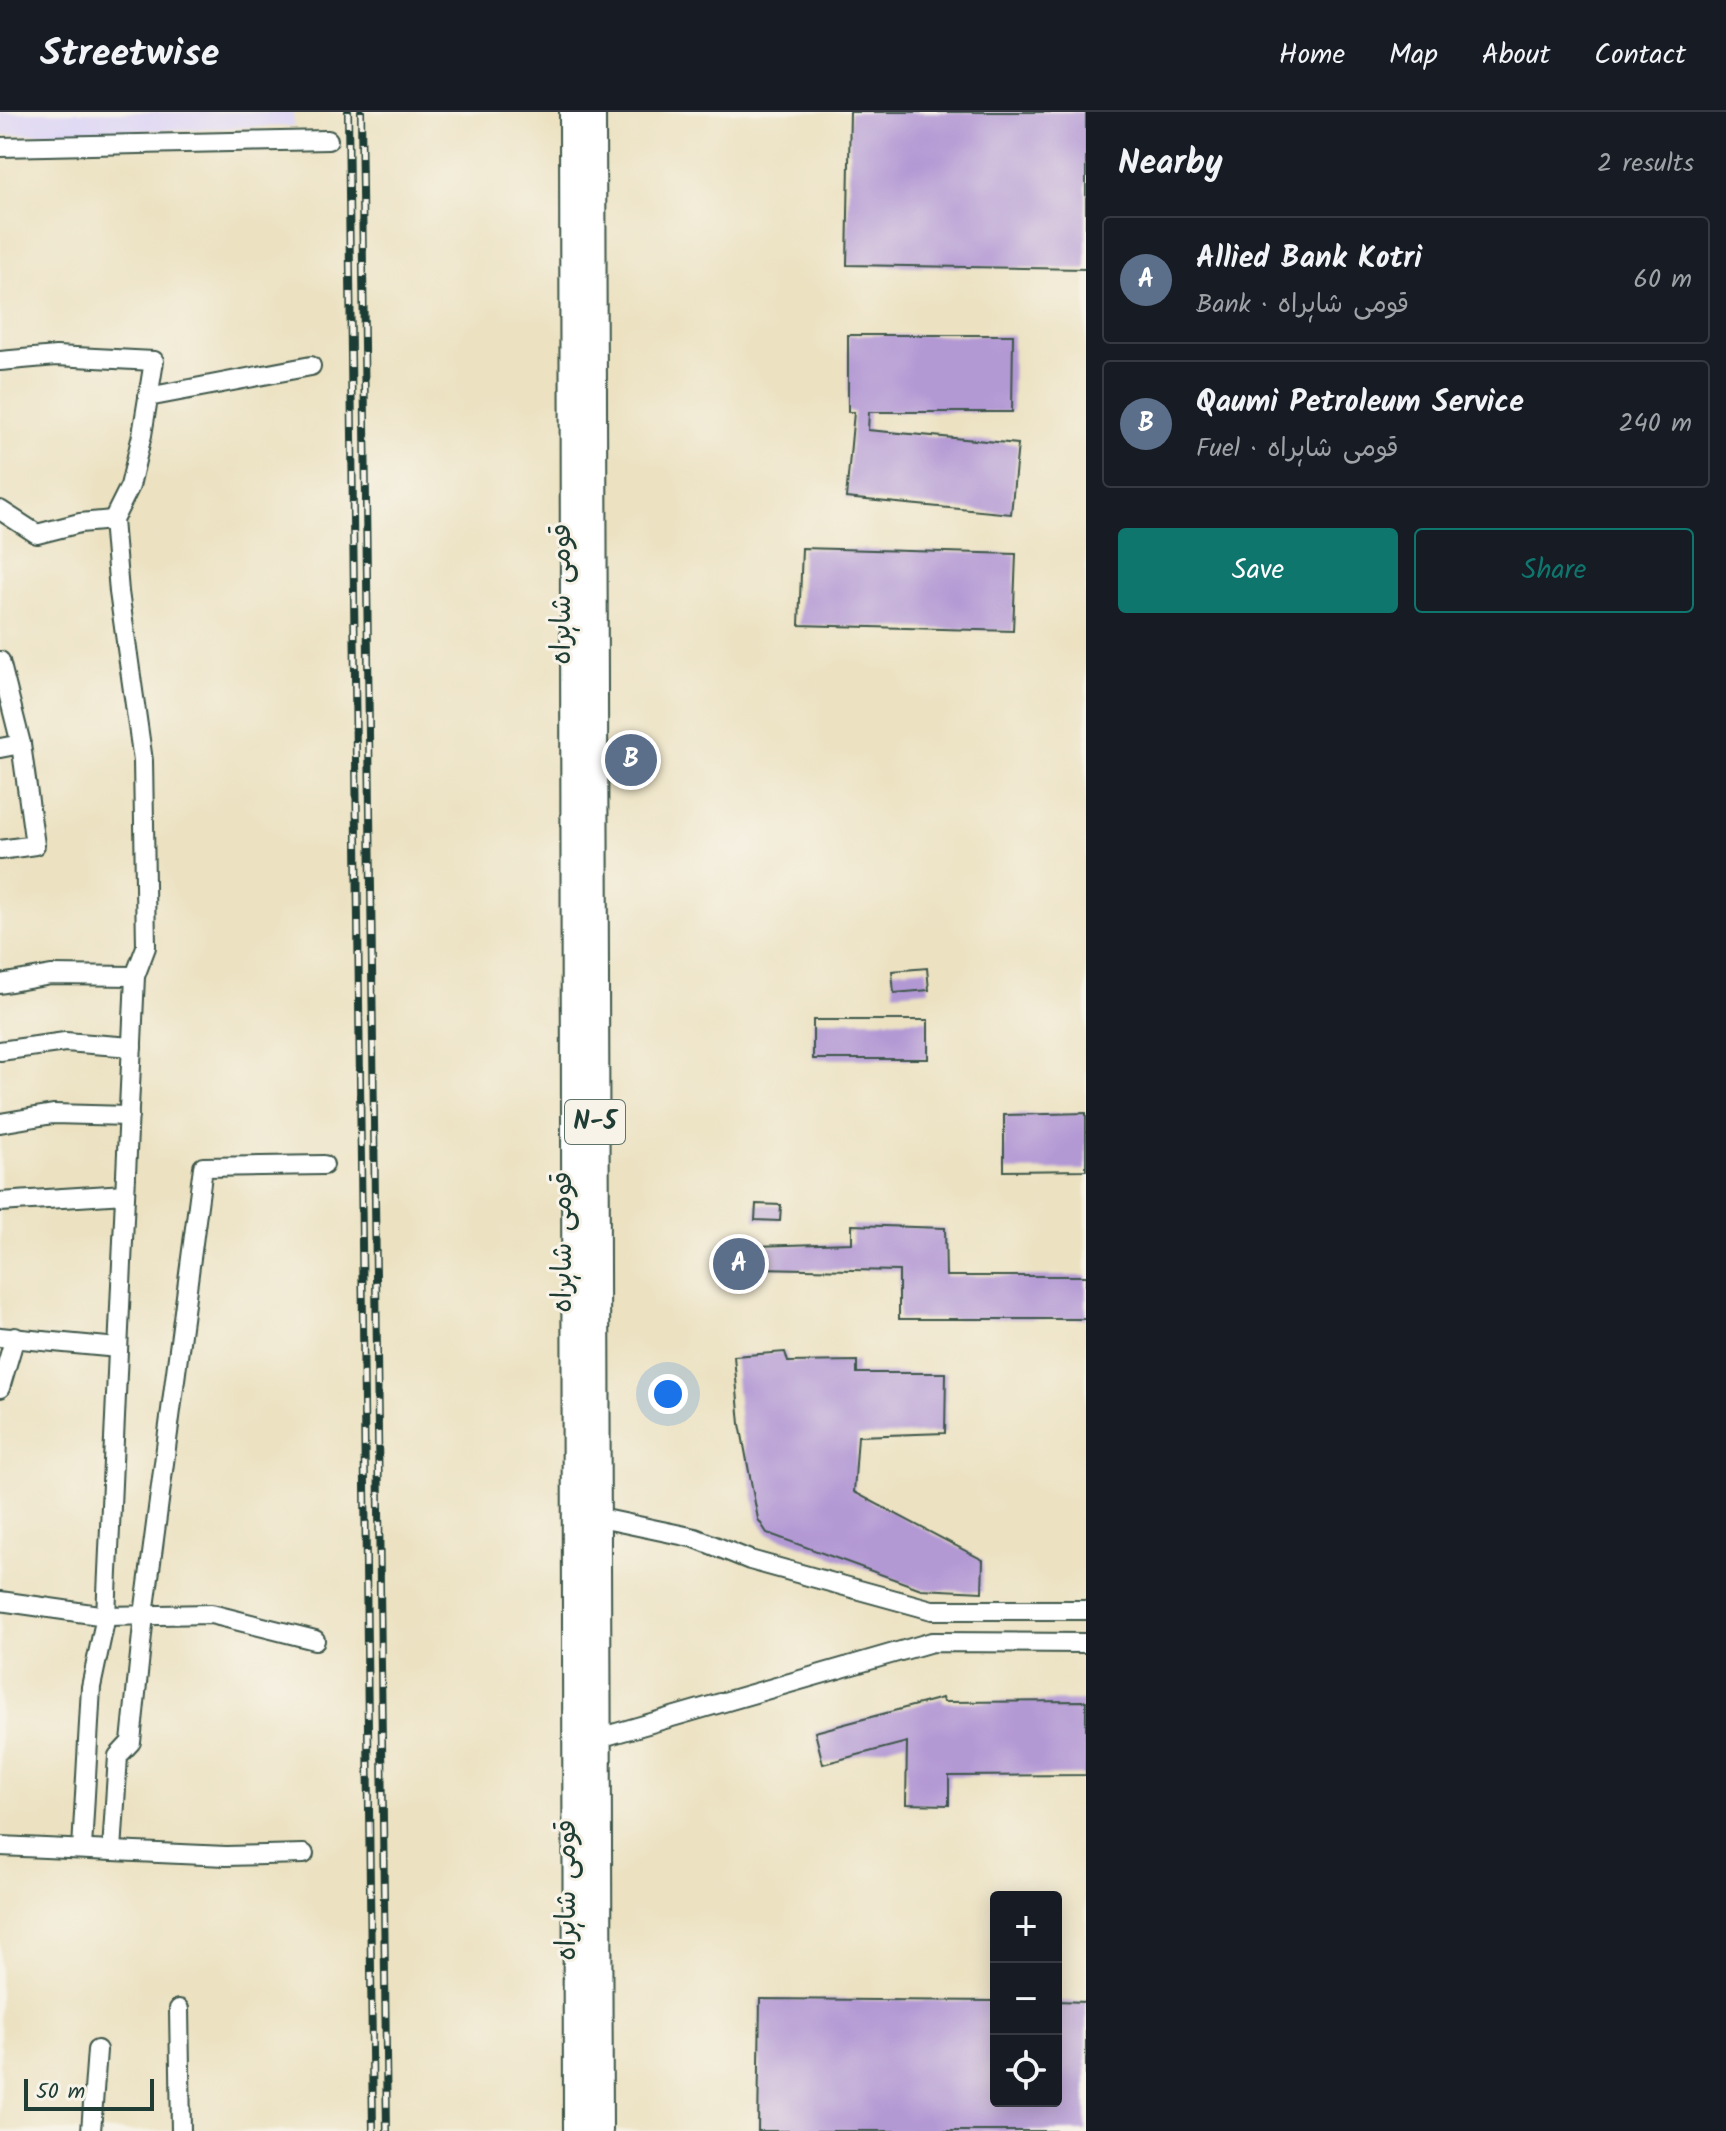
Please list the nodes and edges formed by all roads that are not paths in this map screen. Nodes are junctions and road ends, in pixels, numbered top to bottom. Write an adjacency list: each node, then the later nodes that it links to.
1 (573, 112): 26 (highway, قومی شاہراہ / N-5)
2 (592, 112): 26 (highway, قومی شاہراہ / N-5)
3 (328, 140): 4 (street)
4 (0, 147)
5 (0, 361): 7 (street)
6 (311, 366): 7 (street)
7 (148, 397): 9 (street)
8 (0, 510): 9 (street)
9 (113, 520): 14 (street)
10 (0, 661): 11 (street)
11 (21, 744): 12 (street); 13 (street)
12 (0, 748)
13 (0, 850)
14 (135, 976): 15 (street); 16 (street)
15 (0, 984)
16 (132, 1047): 17 (street); 18 (street)
17 (0, 1051)
18 (129, 1116): 19 (street); 21 (street)
19 (0, 1123)
20 (324, 1165): 29 (street)
21 (125, 1194): 22 (street); 24 (street)
22 (0, 1202)
23 (7, 1337): 24 (street); 25 (street)
24 (118, 1348): 30 (street)
25 (0, 1388)
26 (586, 1515): 28 (street); 33 (highway, قومی شاہراہ / N-5)
27 (0, 1601): 30 (street)
28 (1086, 1610)
29 (144, 1615): 30 (street); 31 (street); 36 (street)
30 (106, 1616): 35 (street)
31 (315, 1640)
32 (1086, 1643): 33 (street)
33 (587, 1738): 42 (highway, قومی شاہراہ / N-5); 43 (highway, قومی شاہراہ / N-5)
34 (0, 1846): 35 (street)
35 (82, 1849): 36 (street)
36 (112, 1851): 37 (street)
37 (304, 1854)
38 (179, 2009): 41 (street)
39 (97, 2050): 40 (street)
40 (91, 2131)
41 (181, 2131)
42 (577, 2131)
43 (599, 2131)

